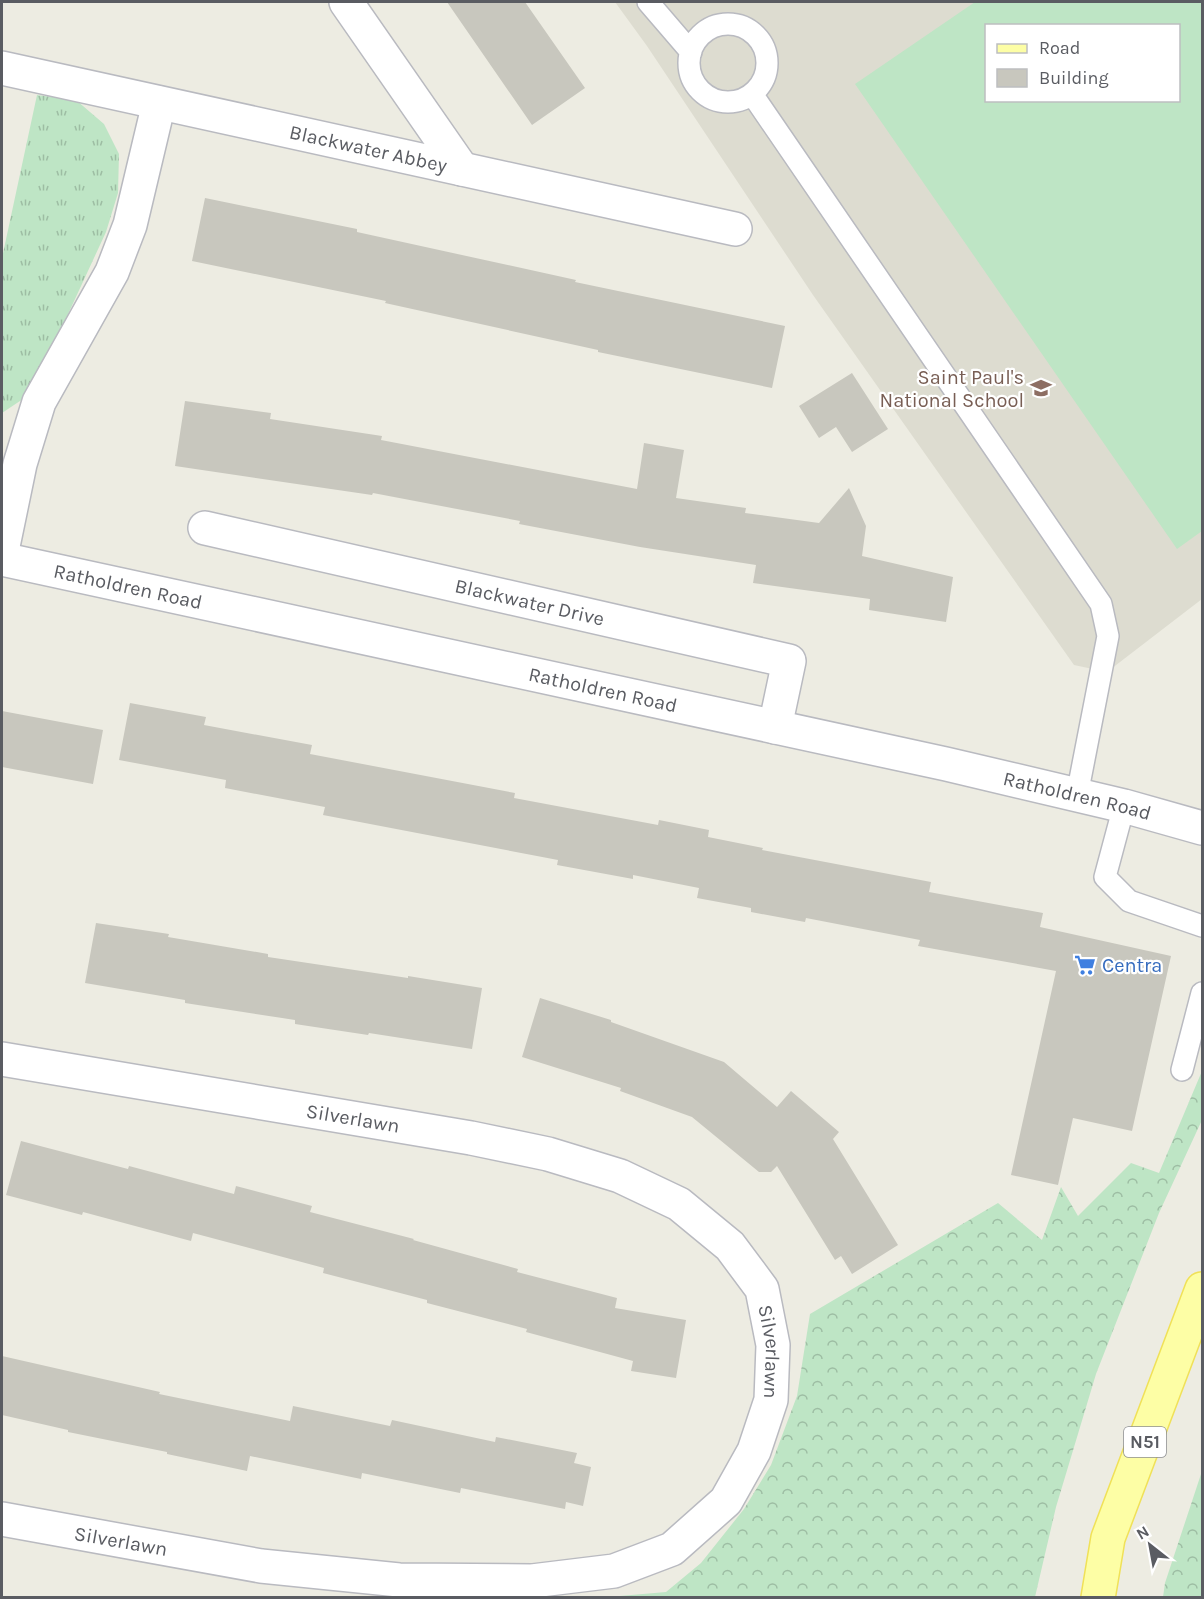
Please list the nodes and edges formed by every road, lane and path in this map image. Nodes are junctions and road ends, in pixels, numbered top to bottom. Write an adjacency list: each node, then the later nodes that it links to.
1 (346, 2): 7 (street)
2 (648, 2): 3 (lane)
3 (691, 52): 5 (lane); 5 (lane)
4 (2, 68): 6 (street, Blackwater Abbey)
5 (752, 94): 13 (lane)
6 (159, 103): 7 (street, Blackwater Abbey); 10 (street)
7 (462, 170): 8 (street, Blackwater Abbey)
8 (735, 229)
9 (205, 528): 12 (street, Blackwater Drive)
10 (2, 551)
11 (2, 559): 12 (street, Ratholdren Road)
12 (775, 727): 13 (street, Ratholdren Road)
13 (1077, 795): 14 (street, Ratholdren Road)
14 (1124, 806): 15 (street, Ratholdren Road); 16 (lane)
15 (1203, 828)
16 (1203, 926)
17 (1203, 993): 19 (lane)
18 (2, 1059): 21 (street, Silverlawn)
19 (1182, 1070)
20 (1203, 1289): 22 (main road, N51)
21 (2, 1519)
22 (1098, 1598)

